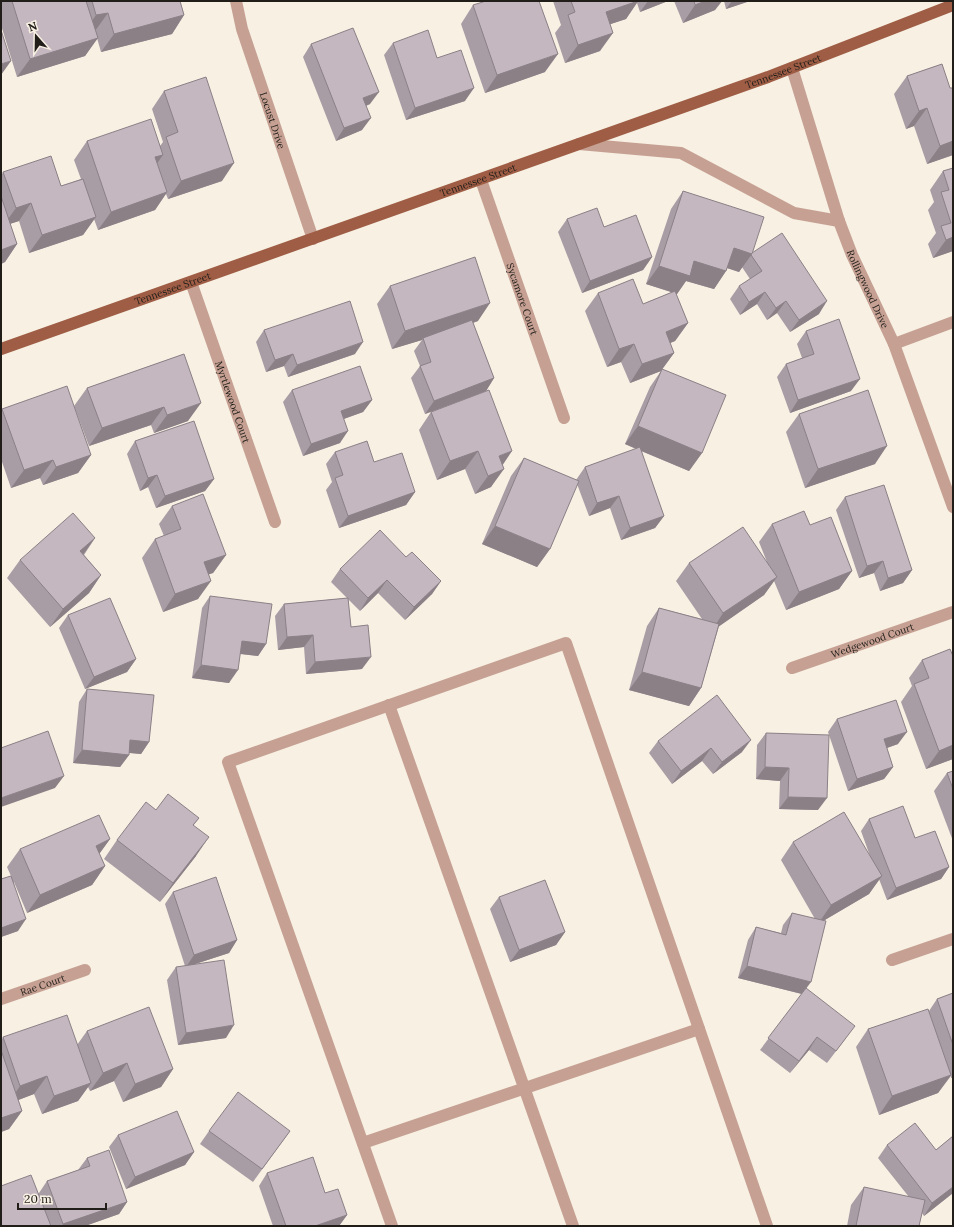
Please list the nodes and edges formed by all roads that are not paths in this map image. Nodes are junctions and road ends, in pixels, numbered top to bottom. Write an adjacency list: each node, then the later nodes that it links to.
1 (236, 1): 7 (street, Locust Drive)
2 (953, 5): 3 (main road, Tennessee Street)
3 (792, 68): 4 (main road, Tennessee Street); 6 (street, Rollingwood Drive)
4 (579, 144): 5 (main road, Tennessee Street); 6 (street)
5 (481, 180): 7 (main road, Tennessee Street); 12 (street, Sycamore Court)
6 (839, 221): 10 (street, Rollingwood Drive)
7 (313, 239): 8 (main road, Tennessee Street)
8 (191, 282): 11 (main road, Tennessee Street); 14 (street, Myrtlewood Court)
9 (953, 322): 10 (street)
10 (894, 344): 13 (street, Rollingwood Drive)
11 (1, 349)
12 (564, 418)
13 (953, 507)
14 (275, 522)
15 (953, 612): 16 (street, Wedgewood Court)
16 (792, 668)
17 (389, 705): 22 (street); 23 (street); 24 (street)
18 (953, 939): 19 (street)
19 (892, 960)
20 (85, 970): 21 (street, Rae Court)
21 (1, 999)
22 (699, 1029): 23 (street); 27 (street)
23 (525, 1089): 24 (street); 26 (street)
24 (363, 1144): 25 (street)
25 (392, 1226)
26 (572, 1226)
27 (767, 1226)

